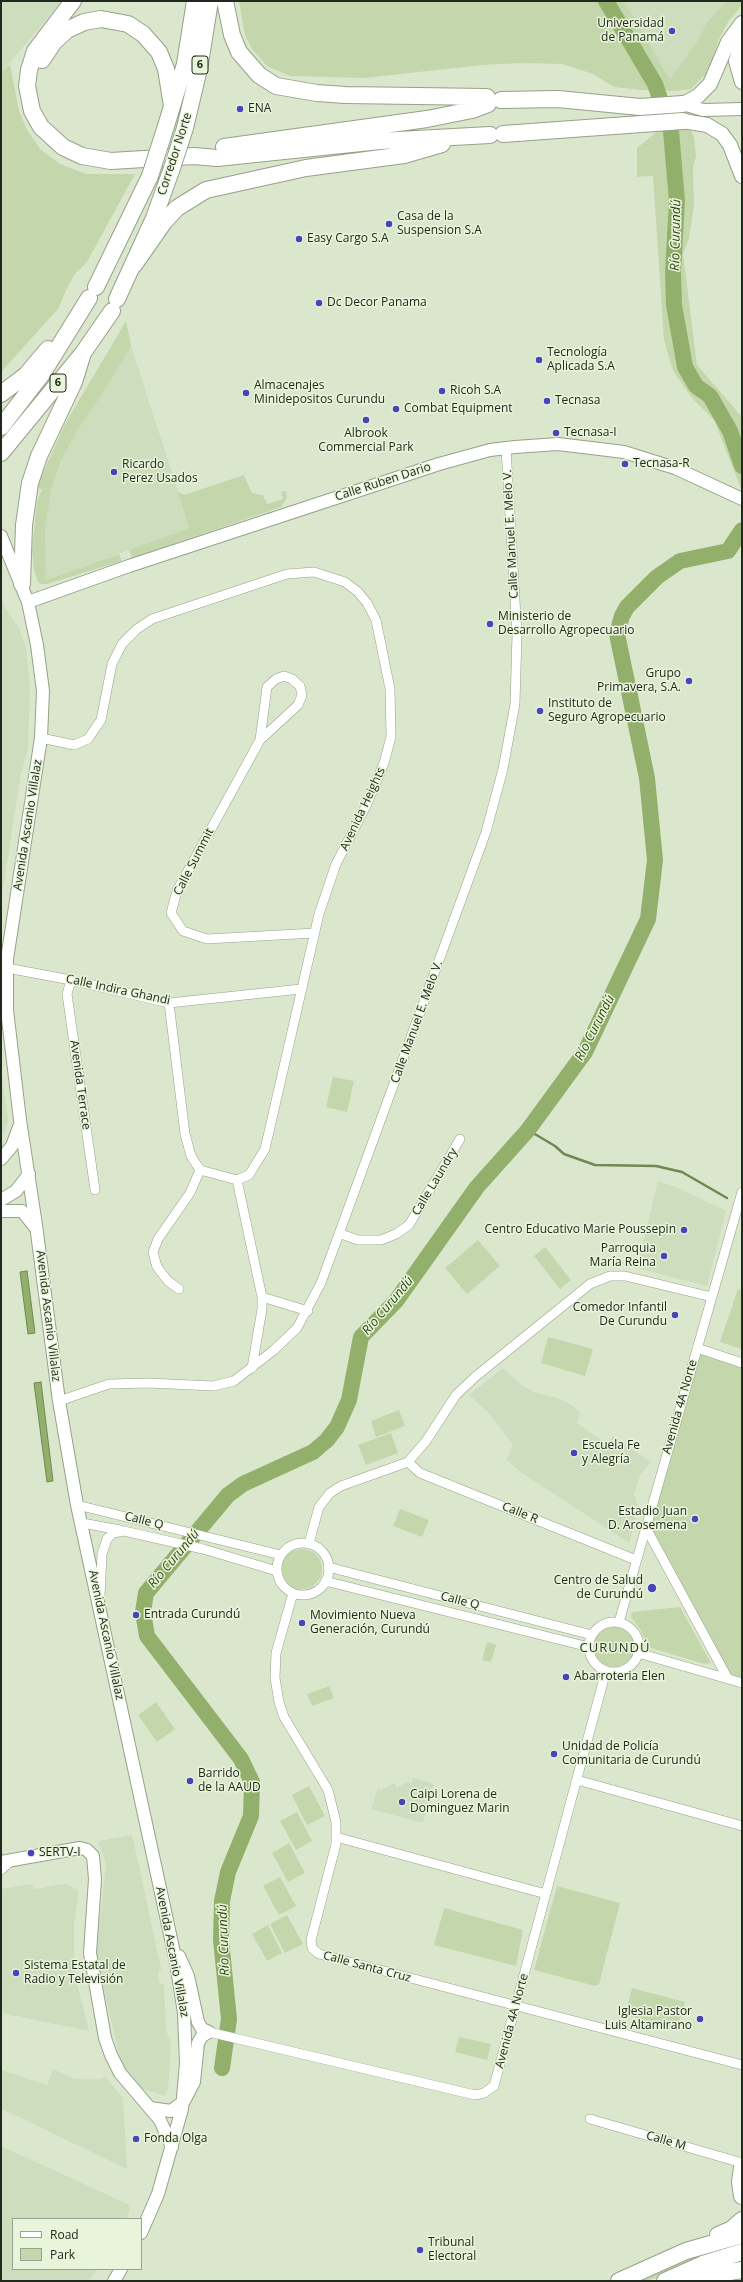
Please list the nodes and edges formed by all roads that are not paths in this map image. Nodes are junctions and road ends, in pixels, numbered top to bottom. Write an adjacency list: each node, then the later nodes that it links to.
1 (73, 1): 13 (highway)
2 (195, 1): 10 (highway, Corredor Norte / 6)
3 (210, 1): 18 (highway, Corredor Norte / 6, bridge)
4 (224, 1): 8 (highway)
5 (742, 23): 9 (main road)
6 (742, 41): 7 (main road)
7 (742, 82)
8 (492, 100): 9 (highway); 16 (highway)
9 (681, 104): 12 (main road)
10 (172, 106): 13 (highway); 19 (highway, Corredor Norte / 6, bridge)
11 (742, 109): 12 (main road)
12 (703, 110): 14 (main road)
13 (32, 111): 16 (highway)
14 (682, 122): 15 (highway); 17 (main road)
15 (471, 136): 16 (highway); 18 (highway)
16 (194, 156)
17 (742, 176)
18 (134, 265): 20 (highway, Corredor Norte / 6)
19 (77, 316): 21 (highway); 22 (highway, Corredor Norte / 6)
20 (83, 353): 24 (highway, Corredor Norte / 6); 27 (highway)
21 (1, 394)
22 (1, 427)
23 (506, 448): 25 (main road, Calle Ruben Dario); 28 (main road, Calle Ruben Dario); 47 (street, Calle Manuel E. Melo V.)
24 (1, 453)
25 (742, 499)
26 (1, 536): 27 (main road, Avenida Ascanio Villalaz)
27 (22, 584): 28 (main road, Avenida Ascanio Villalaz)
28 (28, 602): 29 (main road, Avenida Ascanio Villalaz)
29 (41, 738): 31 (street, Avenida Heights); 32 (main road, Avenida Ascanio Villalaz)
30 (260, 740): 30 (street); 31 (street, Calle Summit)
31 (315, 933): 34 (street, Avenida Heights)
32 (7, 968): 33 (street, Calle Indira Ghandi); 36 (main road, Avenida Ascanio Villalaz)
33 (71, 980): 35 (street, Calle Indira Ghandi); 42 (street, Avenida Terrace)
34 (301, 989): 35 (street, Calle Indira Ghandi); 41 (street, Avenida Heights)
35 (169, 1003): 39 (street)
36 (20, 1120): 38 (main road, Avenida Ascanio Villalaz); 40 (main road, Avenida Ascanio Villalaz)
37 (460, 1139): 47 (street, Calle Laundry)
38 (1, 1159)
39 (200, 1170): 41 (street); 48 (street)
40 (28, 1174): 44 (main road); 46 (main road, Avenida Ascanio Villalaz)
41 (237, 1180): 49 (street)
42 (95, 1190)
43 (742, 1192): 50 (street, Avenida 4A Norte)
44 (1, 1200)
45 (1, 1211): 46 (main road)
46 (37, 1229): 55 (main road, Avenida Ascanio Villalaz)
47 (341, 1234): 51 (street, Calle Manuel E. Melo V.)
48 (180, 1290)
49 (262, 1297): 51 (street); 54 (street)
50 (712, 1297): 52 (street, Avenida 4A Norte); 56 (street)
51 (308, 1311): 54 (street, Calle Manuel E. Melo V.)
52 (697, 1348): 53 (street); 59 (street, Avenida 4A Norte)
53 (742, 1363)
54 (252, 1368): 55 (street, Calle Manuel E. Melo V.)
55 (59, 1401): 57 (main road, Avenida Ascanio Villalaz)
56 (408, 1462): 61 (street); 63 (street, Calle R)
57 (77, 1505): 58 (main road, Avenida Ascanio Villalaz); 62 (street, Calle Q)
58 (82, 1523): 60 (street); 68 (main road, Avenida Ascanio Villalaz)
59 (646, 1528): 63 (street, Avenida 4A Norte); 74 (street)
60 (124, 1531): 65 (street, Calle Q); 68 (street, Calle Q)
61 (309, 1543): 62 (street); 64 (street)
62 (281, 1554): 65 (street)
63 (636, 1560): 69 (street, Avenida 4A Norte)
64 (328, 1567): 66 (street); 70 (street, Calle Q)
65 (277, 1571): 67 (street)
66 (325, 1581): 67 (street); 71 (street, Calle Q)
67 (293, 1593): 78 (street, Calle Santa Cruz)
68 (100, 1604): 82 (main road, Avenida Ascanio Villalaz)
69 (619, 1622): 70 (street); 72 (street)
70 (592, 1635): 71 (street)
71 (589, 1647): 73 (street)
72 (638, 1653): 73 (street); 74 (street)
73 (606, 1670): 76 (street, Avenida 4A Norte)
74 (728, 1679): 75 (street)
75 (742, 1684)
76 (577, 1780): 77 (street); 81 (street, Avenida 4A Norte)
77 (742, 1826)
78 (336, 1836): 81 (street); 83 (street, Calle Santa Cruz)
79 (7, 1861): 80 (street); 87 (main road)
80 (1, 1870)
81 (546, 1894): 83 (street, Avenida 4A Norte)
82 (172, 1942): 84 (main road); 86 (main road, Avenida Ascanio Villalaz)
83 (516, 2006): 84 (street, Avenida 4A Norte); 85 (street, Calle Santa Cruz)
84 (211, 2033): 86 (main road)
85 (742, 2065)
86 (184, 2101): 87 (main road); 89 (main road, Avenida Ascanio Villalaz)
87 (150, 2108): 89 (main road)
88 (590, 2119): 90 (street, Calle M)
89 (172, 2147): 94 (main road, Avenida Ascanio Villalaz)
90 (742, 2163)
91 (742, 2168): 92 (highway)
92 (742, 2196)
93 (742, 2220): 96 (highway)
94 (142, 2231)
95 (742, 2235): 96 (highway)
96 (686, 2251): 101 (highway)
97 (742, 2252): 102 (highway)
98 (120, 2270): 100 (main road)
99 (742, 2270): 103 (highway)
100 (114, 2281)
101 (619, 2281)
102 (665, 2281)
103 (675, 2281)

